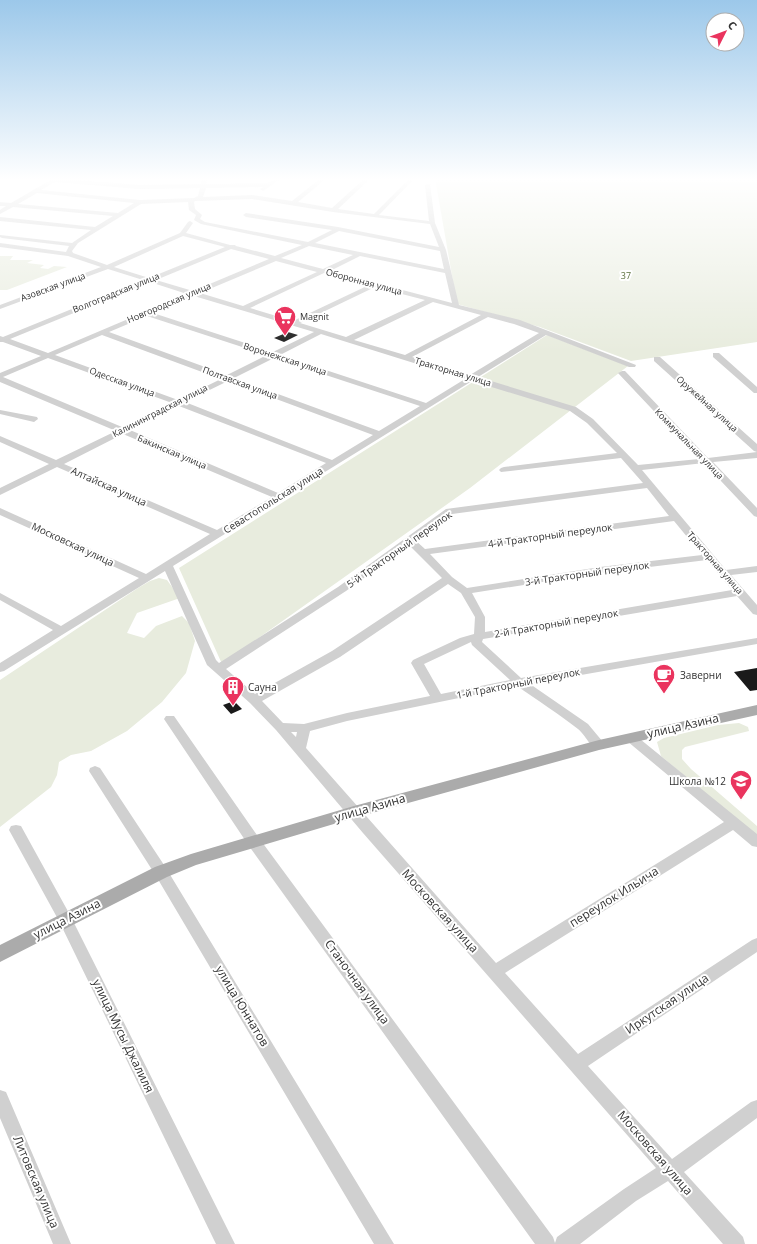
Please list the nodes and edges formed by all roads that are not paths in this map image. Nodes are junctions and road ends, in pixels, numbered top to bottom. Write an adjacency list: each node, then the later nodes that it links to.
1 (2, 236): 10 (street)
2 (85, 236): 10 (street)
3 (177, 236): 17 (street, Азовская улица)
4 (191, 236): 12 (street, Оборонная улица)
5 (264, 236): 11 (street)
6 (324, 236): 11 (street, Новгородская улица)
7 (373, 236): 13 (street)
8 (437, 236): 13 (street)
9 (0, 245): 14 (street, Тракторная улица)
10 (73, 245): 14 (street)
11 (307, 245): 15 (street); 16 (street, Новгородская улица)
12 (233, 246): 16 (street, Оборонная улица); 20 (street, Волгоградская улица)
13 (443, 250): 19 (street)
14 (70, 254): 17 (street, Тракторная улица)
15 (358, 254): 18 (street); 19 (street)
16 (276, 258): 18 (street, Оборонная улица); 22 (street, Новгородская улица)
17 (108, 267): 20 (street, Тракторная улица); 25 (street, Азовская улица)
18 (324, 272): 21 (street, Оборонная улица); 26 (street)
19 (448, 272): 24 (street)
20 (150, 280): 22 (street, Тракторная улица); 33 (street, Волгоградская улица)
21 (374, 285): 23 (street, Оборонная улица); 29 (street)
22 (193, 292): 26 (street, Тракторная улица); 27 (street, Новгородская улица)
23 (431, 300): 24 (street, Оборонная улица); 34 (street)
24 (456, 306): 28 (street, Оборонная улица)
25 (0, 307)
26 (245, 308): 29 (street, Тракторная улица)
27 (146, 313): 30 (street, Новгородская улица); 36 (street, Воронежская улица)
28 (488, 314): 32 (street, Оборонная улица); 38 (street)
29 (293, 324): 31 (street, Тракторная улица)
30 (101, 332): 35 (street, Новгородская улица); 43 (street, Полтавская улица)
31 (320, 332): 34 (street, Тракторная улица); 36 (street, Калининградская улица)
32 (546, 332): 40 (street, Оборонная улица); 44 (street, Севастопольская улица)
33 (1, 339): 35 (street, Одесская улица)
34 (347, 340): 38 (street, Тракторная улица)
35 (48, 355): 42 (street, Новгородская улица); 47 (street, Одесская улица)
36 (272, 355): 43 (street, Калининградская улица); 48 (street, Воронежская улица)
37 (716, 355): 46 (street)
38 (405, 358): 44 (street, Тракторная улица)
39 (657, 359): 54 (street, Оружейная улица)
40 (632, 365)
41 (622, 373): 57 (street, Коммунальная улица)
42 (0, 376)
43 (227, 378): 47 (street, Калининградская улица); 52 (street, Полтавская улица)
44 (471, 378): 48 (street, Севастопольская улица); 55 (street, Тракторная улица)
45 (0, 379): 51 (street, Бакинская улица)
46 (757, 391)
47 (177, 402): 51 (street, Калининградская улица); 58 (street, Одесская улица)
48 (425, 406): 52 (street, Севастопольская улица)
49 (0, 412): 50 (street)
50 (34, 419)
51 (122, 430): 59 (street, Калининградская улица); 66 (street, Бакинская улица)
52 (379, 434): 58 (street, Севастопольская улица)
53 (0, 439): 59 (street, Алтайская улица)
54 (757, 449)
55 (624, 455): 60 (street, Тракторная улица); 61 (street)
56 (757, 455): 57 (street)
57 (704, 461): 60 (street); 68 (street, Коммунальная улица)
58 (333, 462): 66 (street, Севастопольская улица)
59 (58, 463): 64 (street, Калининградская улица); 70 (street, Алтайская улица)
60 (636, 468): 63 (street, Тракторная улица)
61 (504, 470)
62 (0, 482): 64 (street)
63 (649, 485): 69 (street, Тракторная улица); 71 (street, 5-й Тракторный переулок)
64 (10, 486): 65 (street, Калининградская улица)
65 (0, 492)
66 (278, 496): 70 (street, Севастопольская улица)
67 (0, 511): 77 (street, Московская улица)
68 (757, 514)
69 (676, 518): 72 (street, 4-й Тракторный переулок); 73 (street, Тракторная улица)
70 (217, 534): 74 (street, Севастопольская улица)
71 (409, 540): 72 (street); 87 (street, 5-й Тракторный переулок)
72 (423, 552): 78 (street)
73 (709, 557): 76 (street, Тракторная улица); 79 (street, 3-й Тракторный переулок)
74 (167, 565): 77 (street, Севастопольская улица); 87 (street, Московская улица)
75 (757, 569): 76 (street)
76 (724, 573): 80 (street, Тракторная улица)
77 (147, 578): 83 (street, Севастопольская улица)
78 (448, 579): 79 (street); 90 (street)
79 (465, 591): 84 (street)
80 (740, 592): 82 (street, Тракторная улица); 84 (street, 2-й Тракторный переулок)
81 (0, 596): 83 (street)
82 (757, 612)
83 (62, 630): 86 (street, Севастопольская улица)
84 (479, 636): 88 (street); 89 (street, 2-й Тракторный переулок)
85 (757, 641): 88 (street, 1-й Тракторный переулок)
86 (0, 668)
87 (218, 669): 90 (street, Московская улица)
88 (519, 682): 89 (street, 1-й Тракторный переулок); 96 (street)
89 (438, 699): 94 (street, 1-й Тракторный переулок)
90 (254, 700): 93 (street, Московская улица)
91 (757, 710): 95 (main road, улица Азина)
92 (170, 719): 102 (street, Станочная улица)
93 (280, 727): 94 (street, 1-й Тракторный переулок); 97 (street, Московская улица)
94 (304, 728): 97 (street)
95 (631, 738): 96 (main road, улица Азина); 100 (street)
96 (600, 745): 99 (main road, улица Азина)
97 (299, 750): 99 (street, Московская улица)
98 (95, 772): 104 (street, улица Юннатов)
99 (354, 812): 102 (main road, улица Азина); 108 (street, Московская улица)
100 (734, 823): 103 (street); 108 (street, переулок Ильича)
101 (16, 830): 105 (street, улица Мусы Джалиля)
102 (254, 842): 104 (main road, улица Азина); 116 (street, Станочная улица)
103 (757, 842)
104 (161, 872): 105 (main road, улица Азина); 115 (street, улица Юннатов)
105 (65, 919): 107 (main road, улица Азина); 114 (street, улица Мусы Джалиля)
106 (757, 944): 109 (street, Иркутская улица)
107 (0, 954)
108 (494, 972): 109 (street, Московская улица)
109 (577, 1064): 112 (street, Московская улица)
110 (0, 1098): 113 (street, Литовская улица)
111 (757, 1108): 112 (street)
112 (670, 1170): 117 (street); 118 (street, Московская улица)
113 (62, 1244)
114 (226, 1244)
115 (385, 1244)
116 (546, 1244)
117 (564, 1244)
118 (736, 1244)

